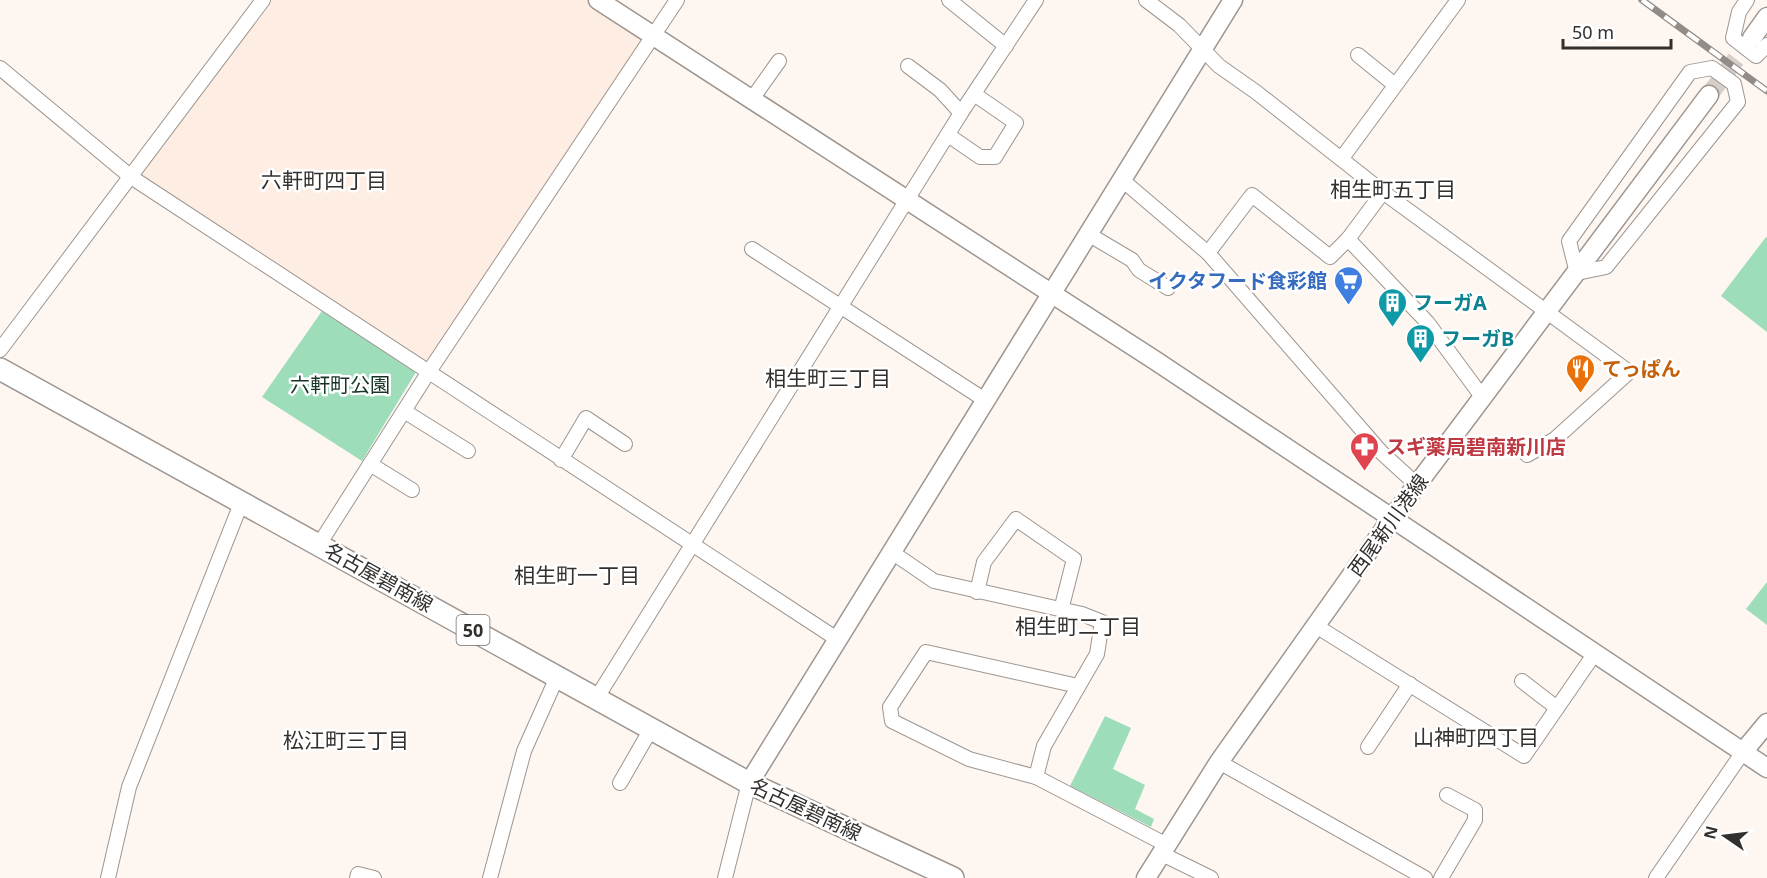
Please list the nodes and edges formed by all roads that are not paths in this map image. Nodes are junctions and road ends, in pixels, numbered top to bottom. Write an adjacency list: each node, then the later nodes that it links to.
1 (263, 0): 26 (street)
2 (598, 0): 11 (street)
3 (677, 0): 11 (street)
4 (950, 0): 13 (street)
5 (1036, 0): 13 (street)
6 (1146, 0): 14 (street)
7 (1233, 0): 14 (street)
8 (1458, 0): 19 (street)
9 (1747, 0): 12 (street)
10 (1767, 17): 12 (street)
11 (654, 34): 22 (street); 41 (street)
12 (1760, 41)
13 (1006, 46): 20 (street)
14 (1202, 50): 25 (street); 27 (street)
15 (1358, 54): 19 (street)
16 (779, 61): 22 (street)
17 (908, 66): 23 (street)
18 (0, 68): 26 (street)
19 (1395, 85): 25 (street)
20 (974, 94): 23 (street); 24 (street)
21 (1708, 95): 34 (street, 西尾新川港線)
22 (753, 99): 29 (street)
23 (961, 113): 24 (street)
24 (948, 135): 29 (street)
25 (1342, 158): 28 (street)
26 (131, 177): 39 (street); 41 (street)
27 (1121, 179): 30 (street); 33 (street)
28 (1383, 192): 31 (street); 38 (street)
29 (907, 200): 36 (street); 37 (street)
30 (1088, 234): 35 (street); 36 (street)
31 (1348, 239): 33 (street); 42 (street)
32 (752, 249): 37 (street)
33 (1208, 253): 50 (street)
34 (1577, 273): 34 (street); 38 (street, 西尾新川港線)
35 (1168, 288)
36 (1051, 294): 43 (street); 53 (street)
37 (840, 306): 43 (street); 55 (street)
38 (1547, 313): 42 (street, 西尾新川港線); 47 (street)
39 (0, 350)
40 (0, 369): 52 (main road, 名古屋碧南線 / 50)
41 (428, 373): 44 (street); 48 (street)
42 (1483, 398): 50 (street, 西尾新川港線)
43 (985, 400): 56 (street)
44 (404, 411): 46 (street); 49 (street)
45 (625, 444): 48 (street)
46 (468, 451)
47 (1527, 455)
48 (561, 460): 55 (street)
49 (370, 464): 51 (street); 54 (street)
50 (1417, 485): 53 (street, 西尾新川港線)
51 (412, 490)
52 (242, 501): 54 (main road, 名古屋碧南線 / 50); 79 (street)
53 (1392, 518): 59 (street, 西尾新川港線); 61 (street)
54 (320, 543): 62 (main road, 名古屋碧南線 / 50)
55 (691, 545): 60 (street); 66 (street)
56 (893, 554): 57 (street); 60 (street)
57 (977, 592): 58 (street); 58 (street)
58 (1061, 610): 65 (street)
59 (1316, 626): 64 (street); 72 (street, 西尾新川港線)
60 (837, 639): 76 (street)
61 (1595, 653): 67 (street); 71 (street)
62 (557, 678): 66 (main road, 名古屋碧南線 / 50); 82 (street)
63 (1522, 681): 67 (street)
64 (1410, 684): 67 (street); 70 (street)
65 (1078, 686): 74 (street); 74 (street)
66 (596, 699): 69 (main road, 名古屋碧南線 / 50)
67 (1557, 708)
68 (1767, 723): 71 (street)
69 (651, 729): 75 (street); 76 (main road, 名古屋碧南線 / 50)
70 (1368, 747)
71 (1743, 752): 73 (street); 89 (street)
72 (1219, 762): 78 (street, 西尾新川港線); 87 (street)
73 (1767, 768)
74 (1036, 777): 78 (street)
75 (621, 783)
76 (748, 783): 83 (street); 84 (main road, 名古屋碧南線 / 50)
77 (1447, 795): 88 (street)
78 (1162, 848): 85 (street, 西尾新川港線); 86 (street)
79 (108, 878)
80 (357, 878): 81 (street)
81 (374, 878)
82 (490, 878)
83 (725, 878)
84 (953, 878)
85 (1146, 878)
86 (1211, 878)
87 (1425, 878)
88 (1441, 878)
89 (1656, 878)

